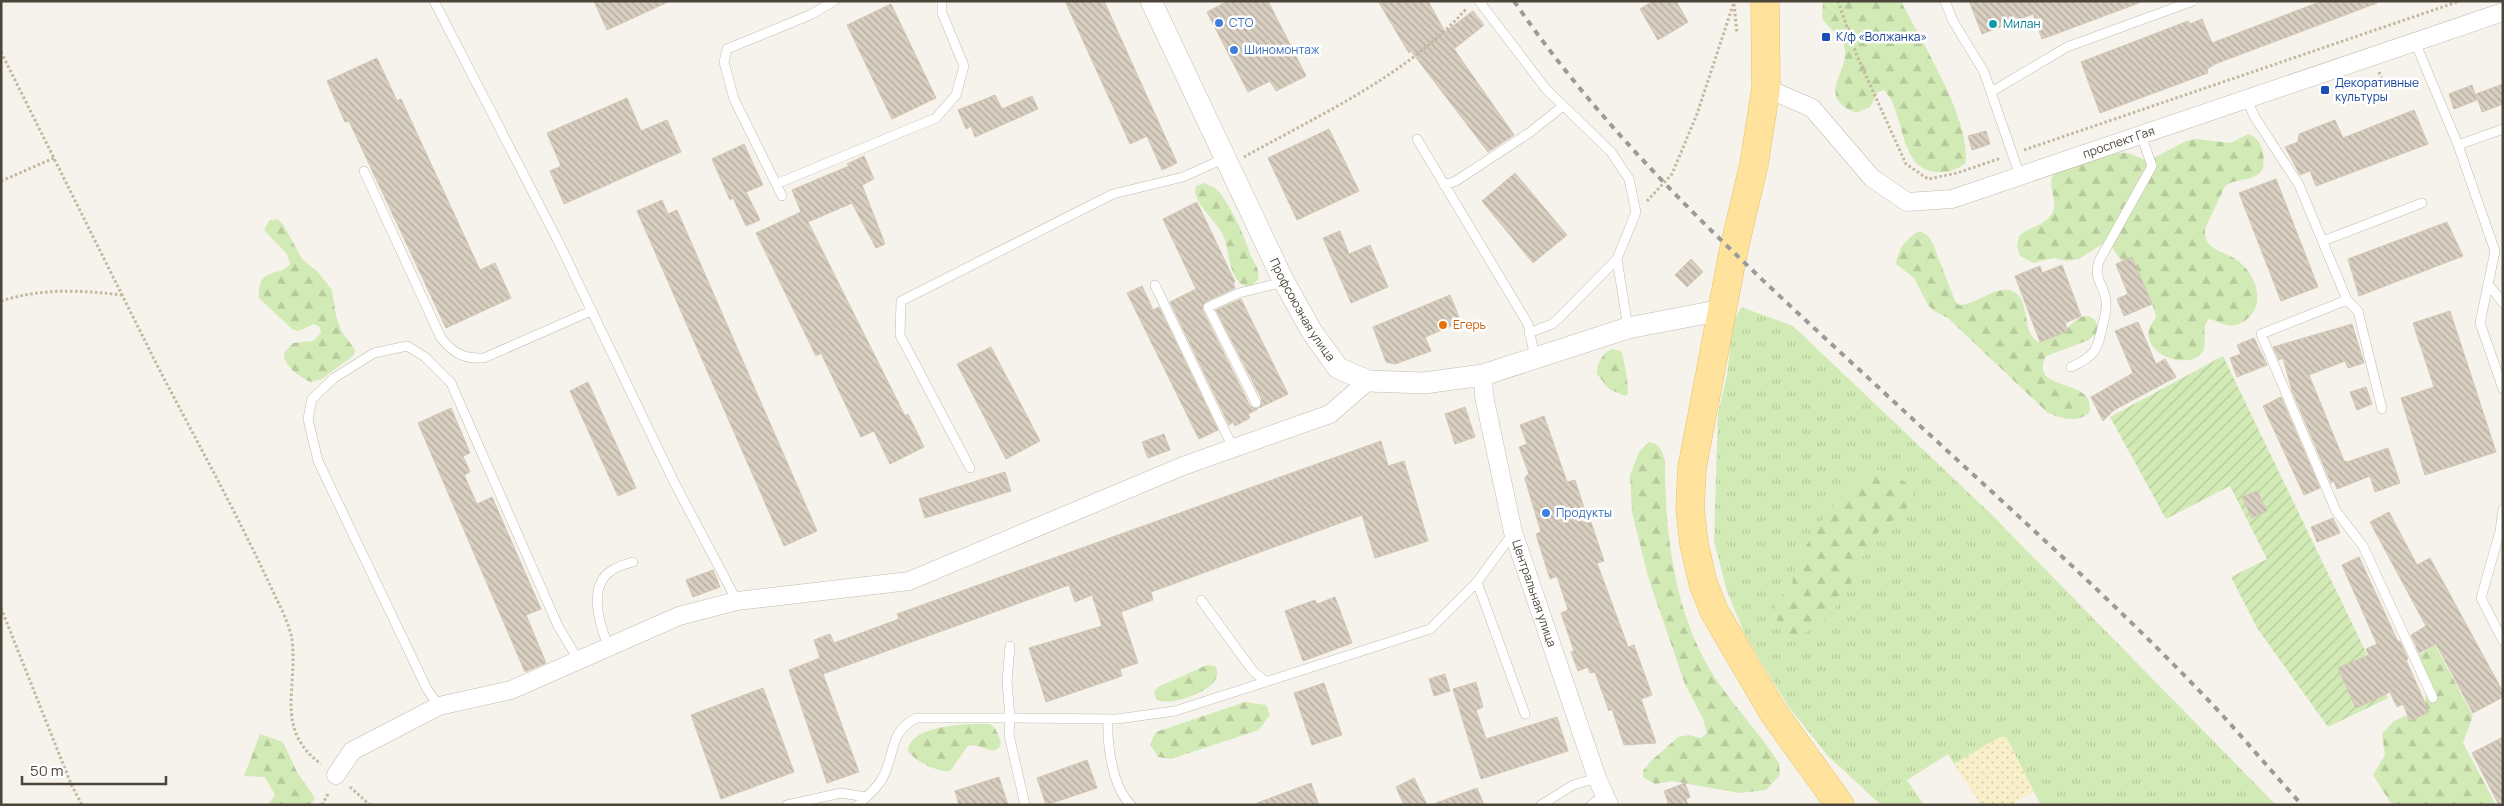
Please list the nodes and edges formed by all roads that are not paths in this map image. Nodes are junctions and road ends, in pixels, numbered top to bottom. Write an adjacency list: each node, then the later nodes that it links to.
1 (434, 1): 34 (lane)
2 (834, 1): 22 (lane)
3 (942, 1): 22 (lane)
4 (1151, 1): 19 (street, Профсоюзная улица)
5 (1479, 1): 14 (lane)
6 (1765, 1): 11 (main road)
7 (1946, 1): 12 (lane)
8 (2193, 1): 12 (lane)
9 (2503, 12): 10 (street, проспект Гая)
10 (2416, 42): 13 (street, проспект Гая); 18 (lane)
11 (1766, 88): 21 (street, проспект Гая); 33 (main road)
12 (1991, 92): 21 (lane)
13 (2247, 99): 16 (street, проспект Гая); 26 (lane)
14 (1563, 106): 23 (lane); 27 (lane)
15 (2503, 129): 18 (lane)
16 (2141, 135): 21 (street, проспект Гая); 38 (lane)
17 (1417, 139): 23 (lane)
18 (2458, 145): 29 (lane)
19 (1227, 162): 28 (street, Профсоюзная улица); 45 (lane)
20 (364, 171): 34 (lane)
21 (2020, 176)
22 (776, 184): 24 (lane)
23 (1444, 185): 36 (lane)
24 (782, 196)
25 (2422, 203): 26 (lane)
26 (2323, 241): 31 (lane)
27 (1617, 259): 35 (lane); 36 (lane)
28 (1284, 282): 40 (street, Профсоюзная улица); 42 (lane)
29 (2488, 284): 32 (lane); 41 (lane)
30 (1155, 285): 44 (lane)
31 (2347, 300): 43 (lane); 57 (lane)
32 (2503, 303)
33 (1722, 310): 35 (street, Профсоюзная улица); 71 (main road)
34 (592, 311): 51 (lane)
35 (1628, 328): 37 (street, Профсоюзная улица)
36 (1529, 333): 37 (lane)
37 (1536, 358): 39 (street, Профсоюзная улица)
38 (2071, 367)
39 (1483, 375): 40 (street, Профсоюзная улица); 47 (street, Центральная улица)
40 (1368, 381): 44 (street)
41 (2503, 389)
42 (1256, 403)
43 (2382, 409)
44 (1233, 448): 51 (street)
45 (970, 468)
46 (2503, 508): 52 (lane)
47 (1513, 532): 49 (lane); 63 (street, Центральная улица)
48 (633, 562): 54 (lane)
49 (1477, 582): 56 (lane); 59 (lane)
50 (1201, 600): 56 (lane)
51 (737, 601): 54 (street)
52 (2503, 640)
53 (1010, 646): 60 (lane)
54 (609, 648): 55 (street)
55 (579, 661): 58 (street); 58 (lane)
56 (1265, 682): 61 (lane)
57 (2433, 698)
58 (439, 706): 62 (street)
59 (1525, 714)
60 (1010, 718): 61 (lane); 64 (lane); 68 (lane)
61 (1108, 719): 69 (lane)
62 (336, 775)
63 (1597, 778): 65 (street, Центральная улица); 70 (lane)
64 (866, 797): 66 (lane); 67 (lane)
65 (1601, 801)
66 (787, 805)
67 (858, 805)
68 (1025, 805)
69 (1131, 805)
70 (1541, 805)
71 (1840, 805)

